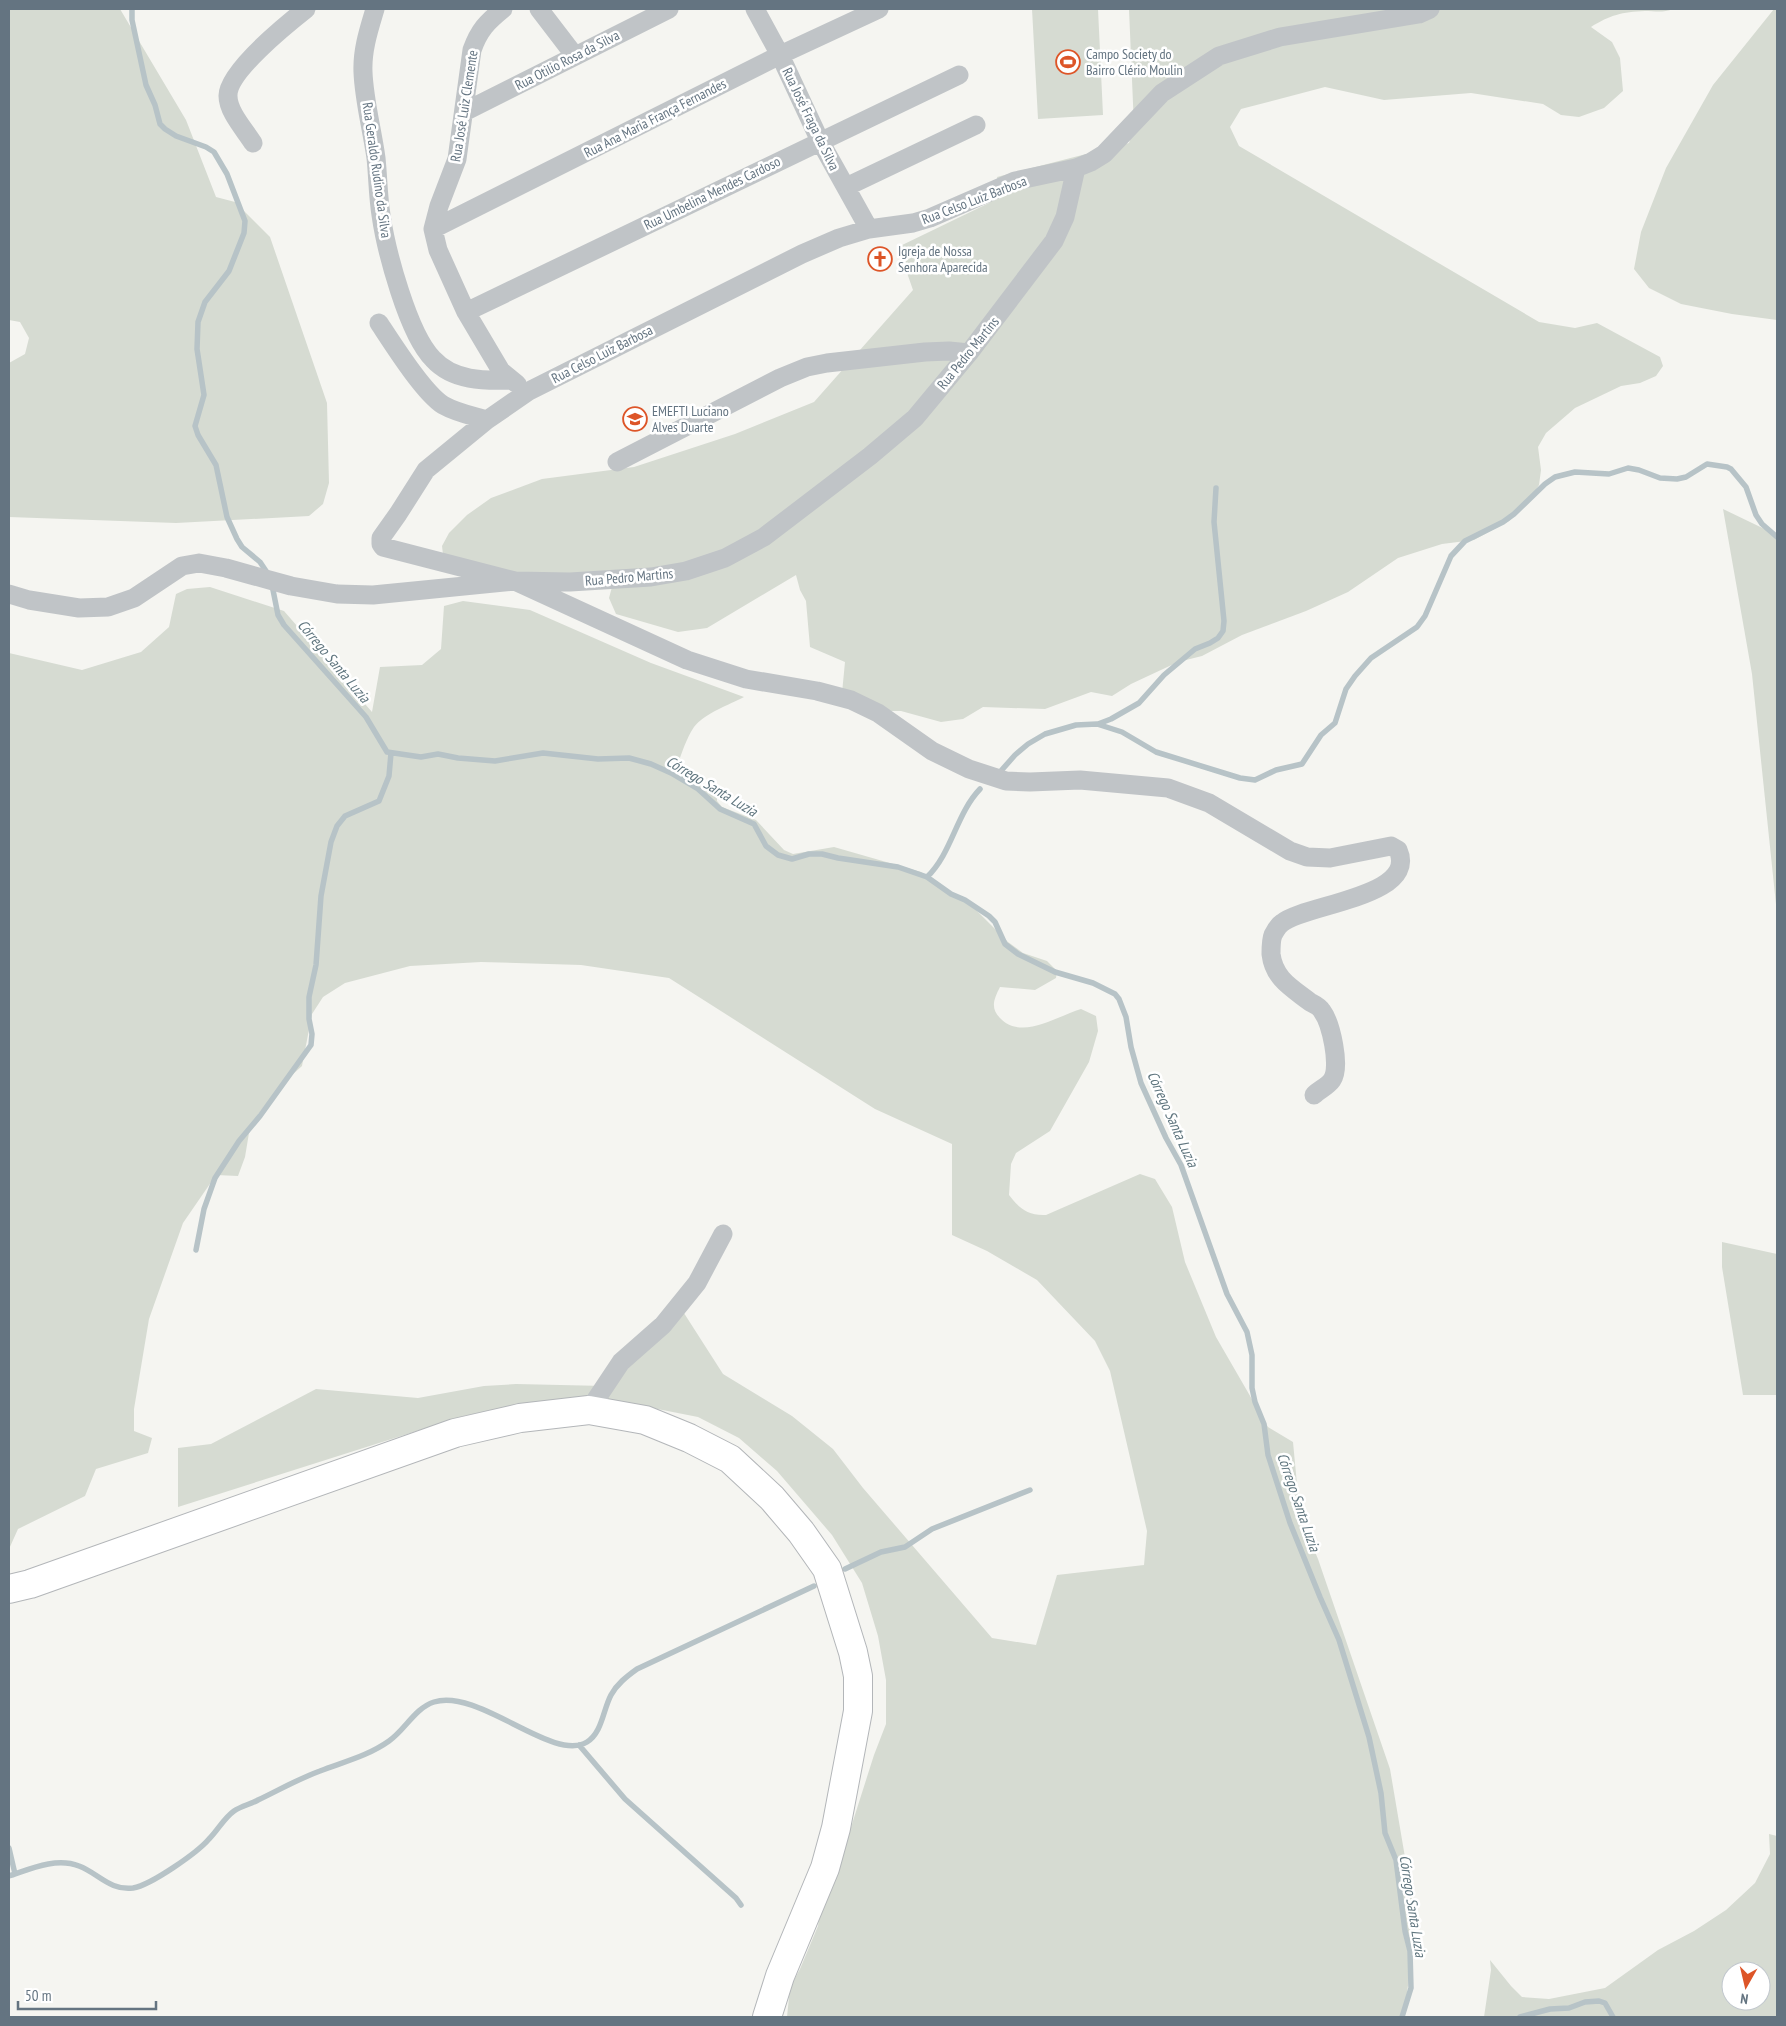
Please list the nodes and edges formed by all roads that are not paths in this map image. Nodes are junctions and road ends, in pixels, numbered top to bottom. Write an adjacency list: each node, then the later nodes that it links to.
1 (306, 9): 15 (street)
2 (375, 9): 23 (street, Rua Geraldo Rudino da Silva)
3 (503, 9): 12 (street, Rua José Luiz Clemente)
4 (540, 9): 10 (street)
5 (669, 9): 10 (street, Rua Otilio Rosa da Silva)
6 (755, 9): 9 (street, Rua José Fraga da Silva)
7 (879, 9): 9 (street, Rua Ana Maria França Fernandes)
8 (1430, 9): 16 (street, Rua Celso Luiz Barbosa)
9 (780, 55): 14 (street, Rua José Fraga da Silva); 18 (street, Rua Ana Maria França Fernandes)
10 (575, 56): 12 (street, Rua Otilio Rosa da Silva)
11 (959, 75): 14 (street, Rua Umbelina Mendes Cardoso)
12 (464, 112): 18 (street, Rua José Luiz Clemente)
13 (976, 125): 17 (street)
14 (820, 141): 17 (street, Rua José Fraga da Silva); 20 (street, Rua Umbelina Mendes Cardoso)
15 (253, 143)
16 (1076, 168): 19 (street, Rua Celso Luiz Barbosa); 22 (street, Rua Pedro Martins)
17 (846, 187): 19 (street, Rua José Fraga da Silva)
18 (433, 229): 20 (street, Rua José Luiz Clemente)
19 (869, 229): 24 (street, Rua Celso Luiz Barbosa)
20 (466, 312): 23 (street, Rua José Luiz Clemente)
21 (379, 323): 25 (street)
22 (969, 354): 26 (street); 27 (street, Rua Pedro Martins)
23 (511, 380): 24 (street, Rua José Luiz Clemente)
24 (529, 391): 25 (street, Rua Celso Luiz Barbosa)
25 (487, 420): 27 (street, Rua Celso Luiz Barbosa)
26 (617, 462)
27 (515, 580): 28 (street, Rua Pedro Martins); 29 (street)
28 (9, 594)
29 (1314, 1094)
30 (723, 1234): 31 (street)
31 (589, 1410): 32 (highway); 33 (highway)
32 (9, 1589)
33 (768, 2017)

